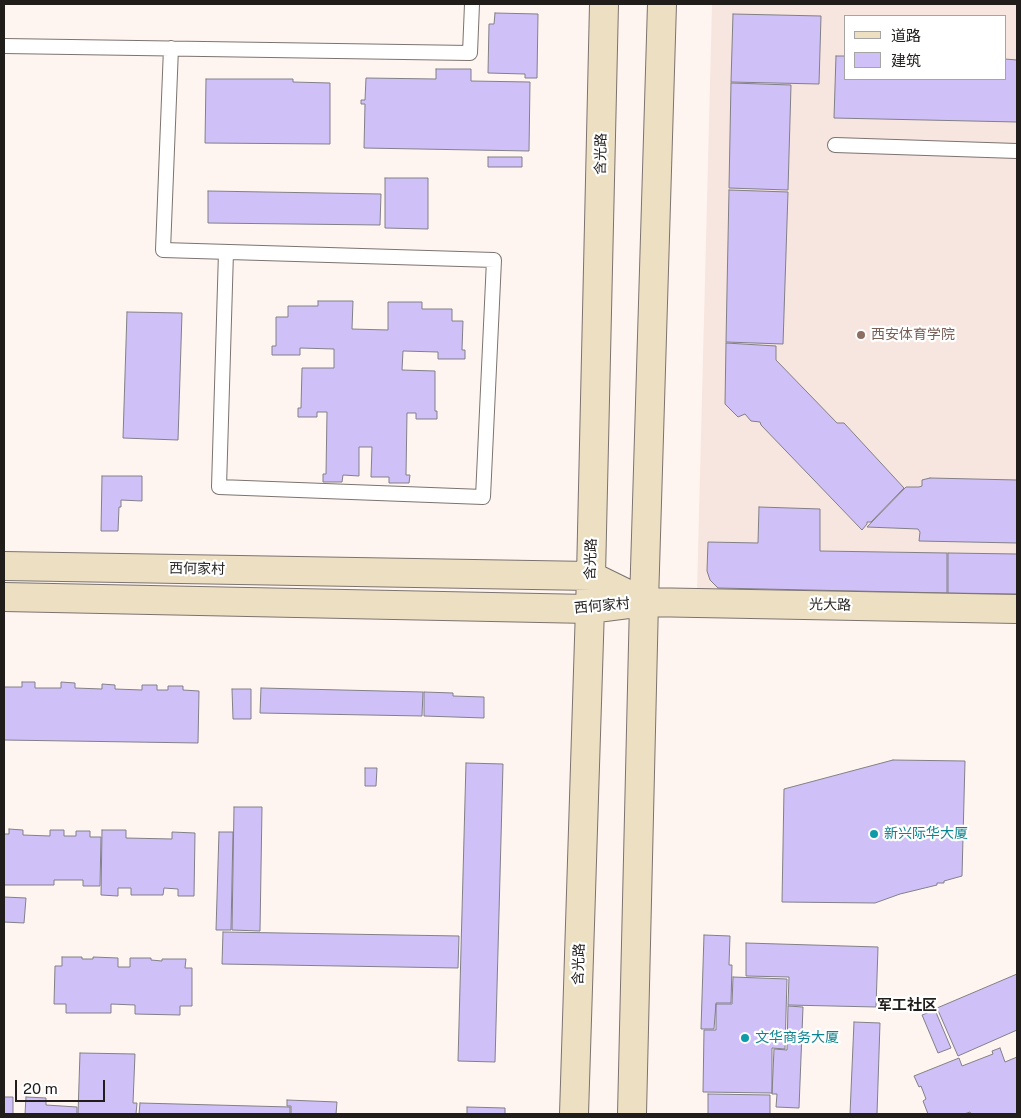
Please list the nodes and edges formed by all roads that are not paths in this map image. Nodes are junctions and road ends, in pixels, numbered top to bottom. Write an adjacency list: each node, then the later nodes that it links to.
1 (472, 4): 5 (lane)
2 (604, 4): 10 (main road, 含光路)
3 (662, 4): 12 (main road)
4 (4, 46): 5 (lane)
5 (171, 48): 8 (lane)
6 (834, 145): 7 (lane)
7 (1017, 151)
8 (226, 252): 8 (lane)
9 (4, 566): 10 (main road, 西何家村)
10 (591, 576): 12 (main road, 西何家村); 13 (main road, 含光路)
11 (4, 598): 13 (main road, 西何家村)
12 (644, 602): 13 (main road, 西何家村); 14 (main road, 光大路); 16 (main road)
13 (589, 609): 15 (main road, 含光路)
14 (1017, 609)
15 (574, 1114)
16 (632, 1114)

